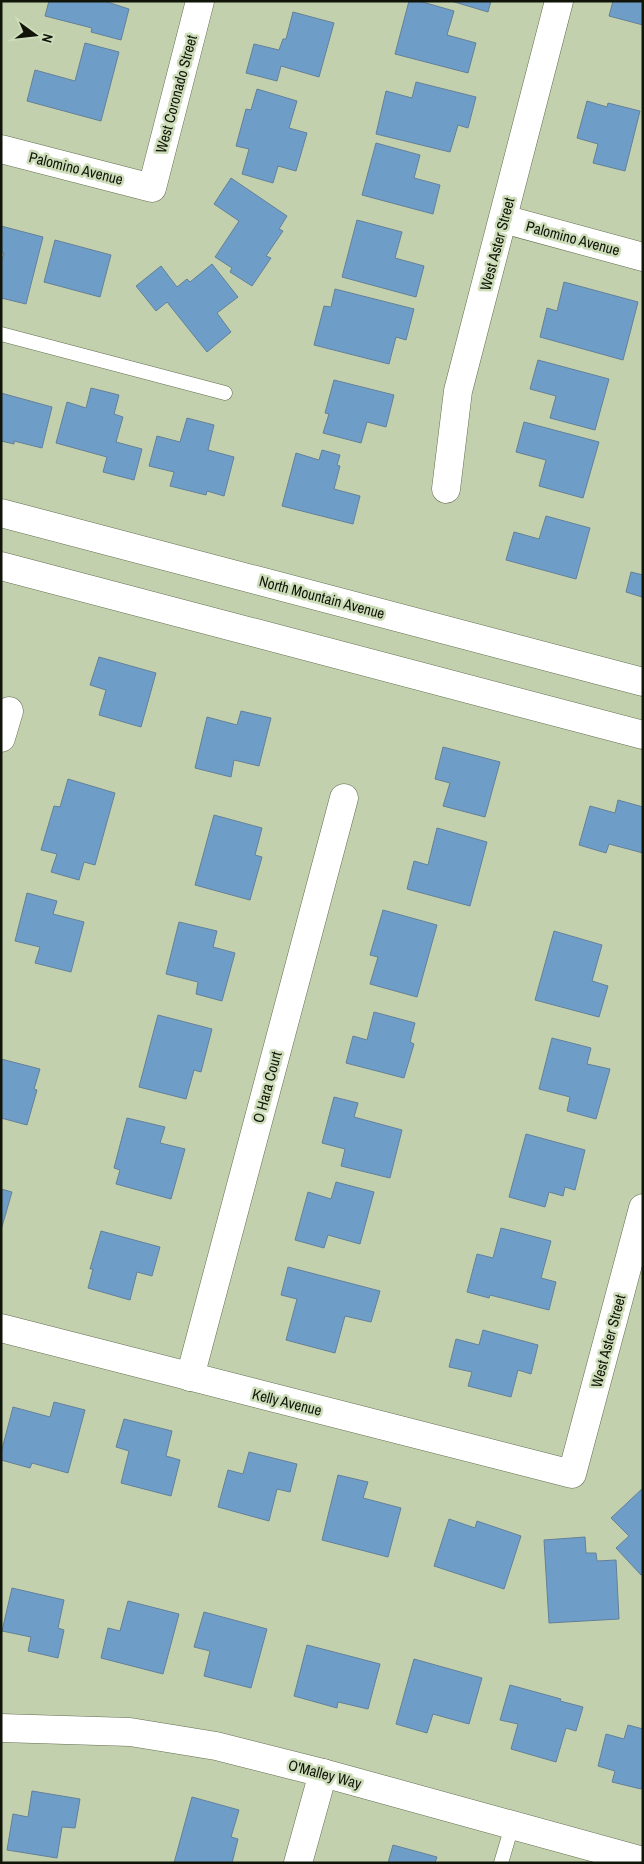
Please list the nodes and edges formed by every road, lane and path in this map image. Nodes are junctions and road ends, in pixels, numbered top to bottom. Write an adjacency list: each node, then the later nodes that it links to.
1 (200, 1): 4 (street, West Coronado Street)
2 (559, 1): 5 (street, West Aster Street)
3 (1, 149): 4 (street, Palomino Avenue)
4 (152, 188)
5 (503, 219): 6 (street, Palomino Avenue); 9 (street, West Aster Street)
6 (643, 256)
7 (1, 334): 8 (lane)
8 (225, 393)
9 (446, 489)
10 (1, 513): 12 (street, North Mountain Avenue)
11 (1, 566): 14 (street)
12 (643, 682)
13 (9, 711): 15 (street)
14 (643, 735)
15 (1, 738)
16 (344, 798): 19 (street, O Hara Court)
17 (643, 1208): 20 (street, West Aster Street)
18 (1, 1328): 19 (street, Kelly Avenue)
19 (190, 1377): 20 (street, Kelly Avenue)
20 (572, 1474)
21 (1, 1728): 22 (street, O'Malley Way)
22 (324, 1773): 23 (street, O'Malley Way); 25 (street)
23 (512, 1826): 24 (street, O'Malley Way); 26 (lane)
24 (643, 1861)
25 (298, 1863)
26 (501, 1863)

